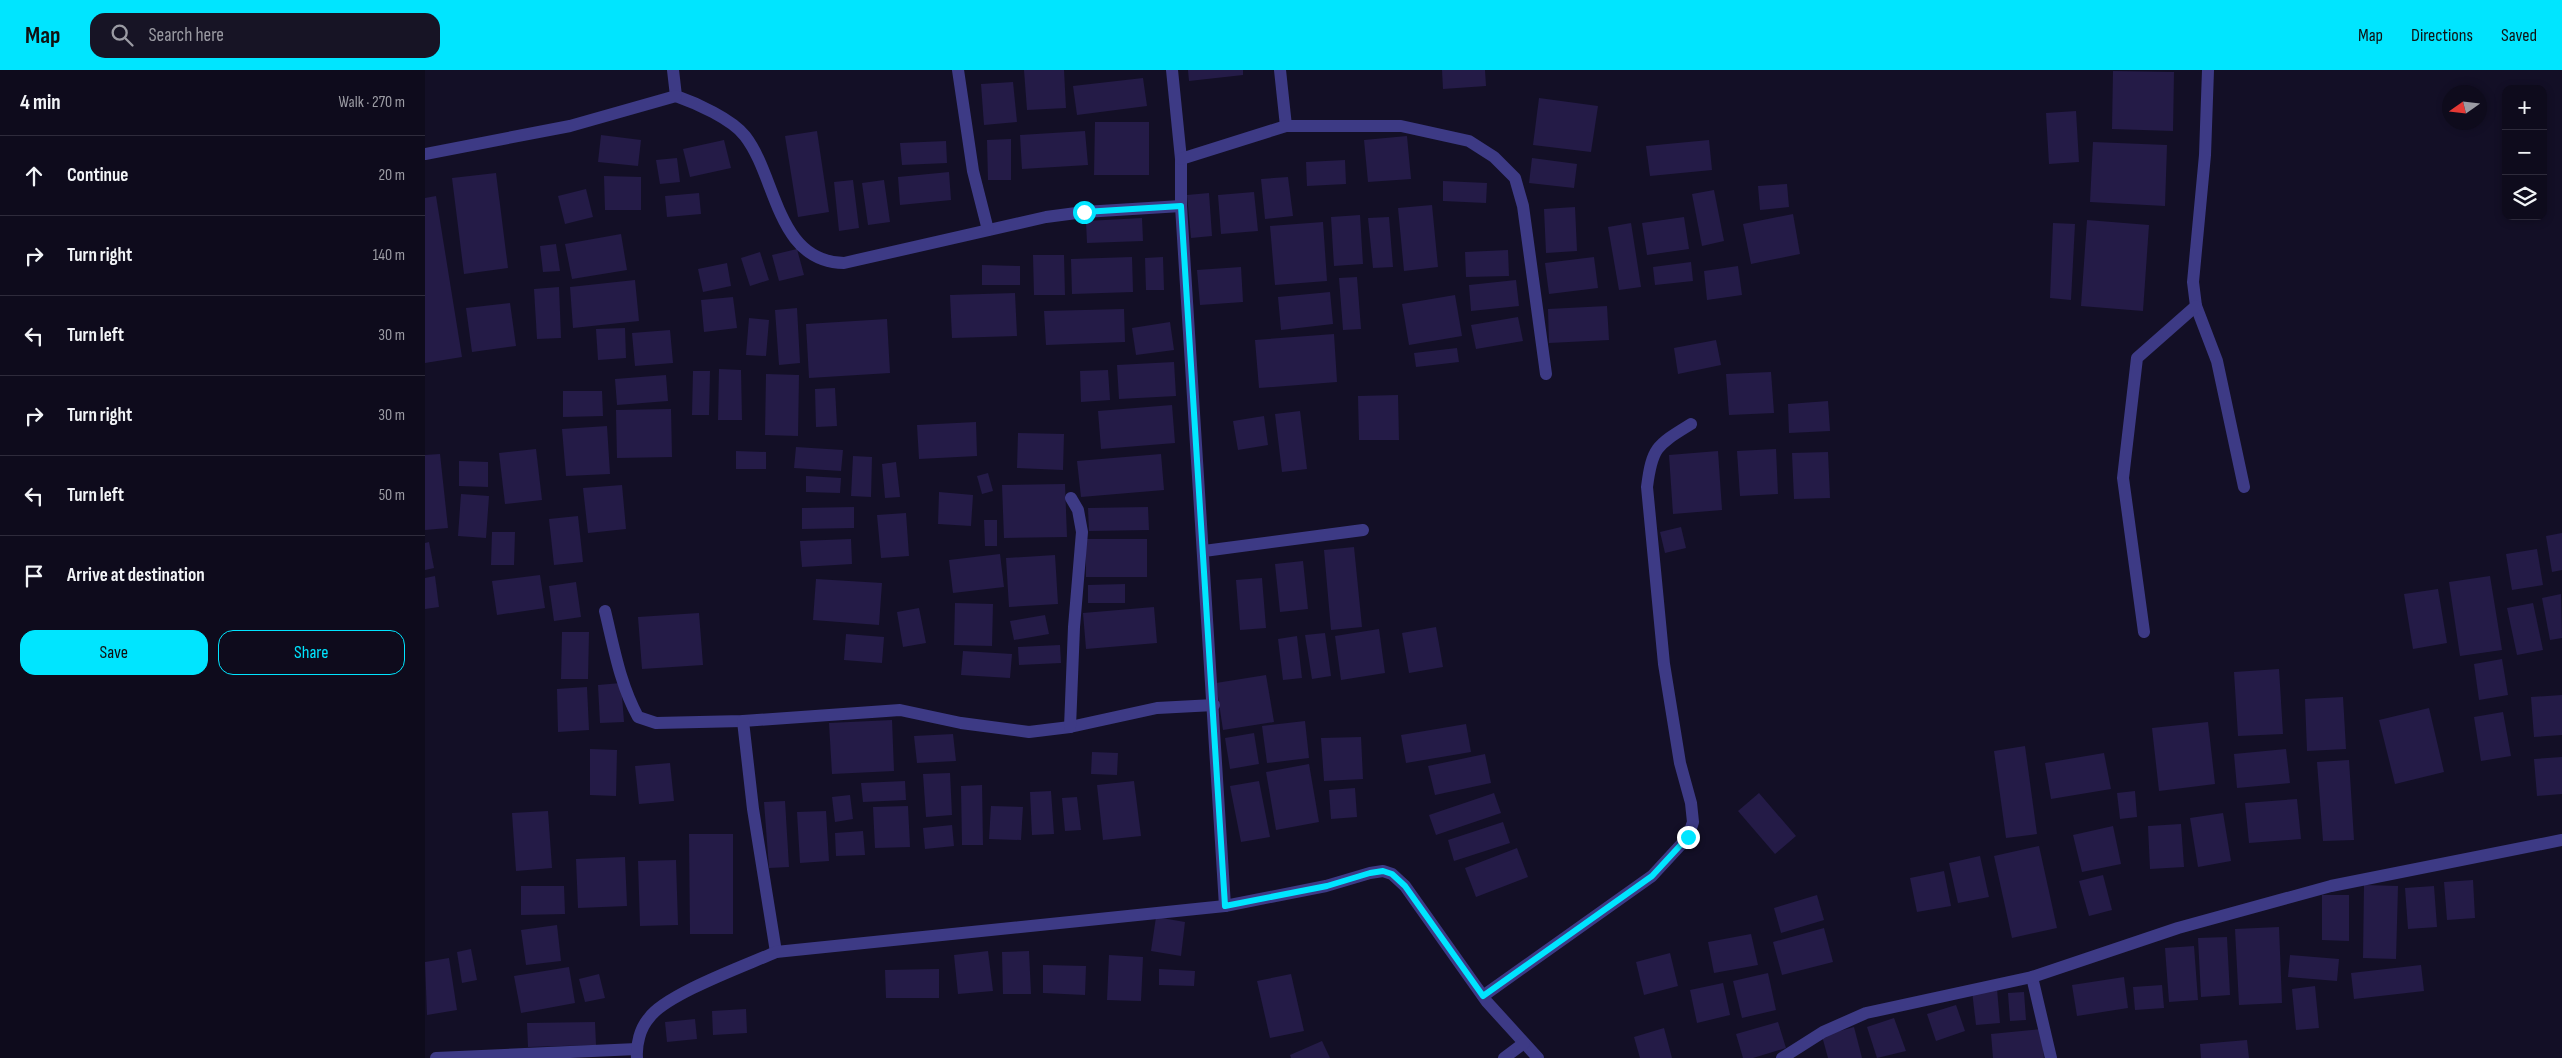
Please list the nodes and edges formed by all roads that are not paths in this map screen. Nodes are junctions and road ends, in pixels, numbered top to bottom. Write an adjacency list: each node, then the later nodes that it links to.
1 (673, 70): 6 (street)
2 (958, 70): 11 (street)
3 (1172, 70): 9 (street)
4 (1280, 70): 7 (street)
5 (2207, 70): 12 (street)
6 (676, 96): 8 (street); 11 (street)
7 (1286, 126): 9 (street); 13 (street)
8 (425, 154)
9 (1181, 159): 10 (street)
10 (1181, 206): 11 (street); 18 (street)
11 (988, 230)
12 (2196, 306): 15 (street); 20 (street)
13 (1546, 374)
14 (1691, 424): 28 (street)
15 (2243, 487)
16 (1071, 498): 23 (street)
17 (1363, 530): 18 (street)
18 (1204, 552): 21 (street)
19 (605, 611): 22 (street)
20 (2144, 632)
21 (1214, 705): 23 (street); 25 (street)
22 (743, 721): 23 (street); 26 (street)
23 (1070, 727)
24 (2562, 840): 27 (street)
25 (1225, 906): 26 (street); 28 (street)
26 (776, 952): 30 (street)
27 (2032, 977): 34 (street); 35 (street)
28 (1485, 999): 29 (street)
29 (1524, 1044): 32 (street); 33 (street)
30 (637, 1054): 31 (street)
31 (436, 1058)
32 (1504, 1058)
33 (1538, 1058)
34 (1783, 1058)
35 (2051, 1058)

